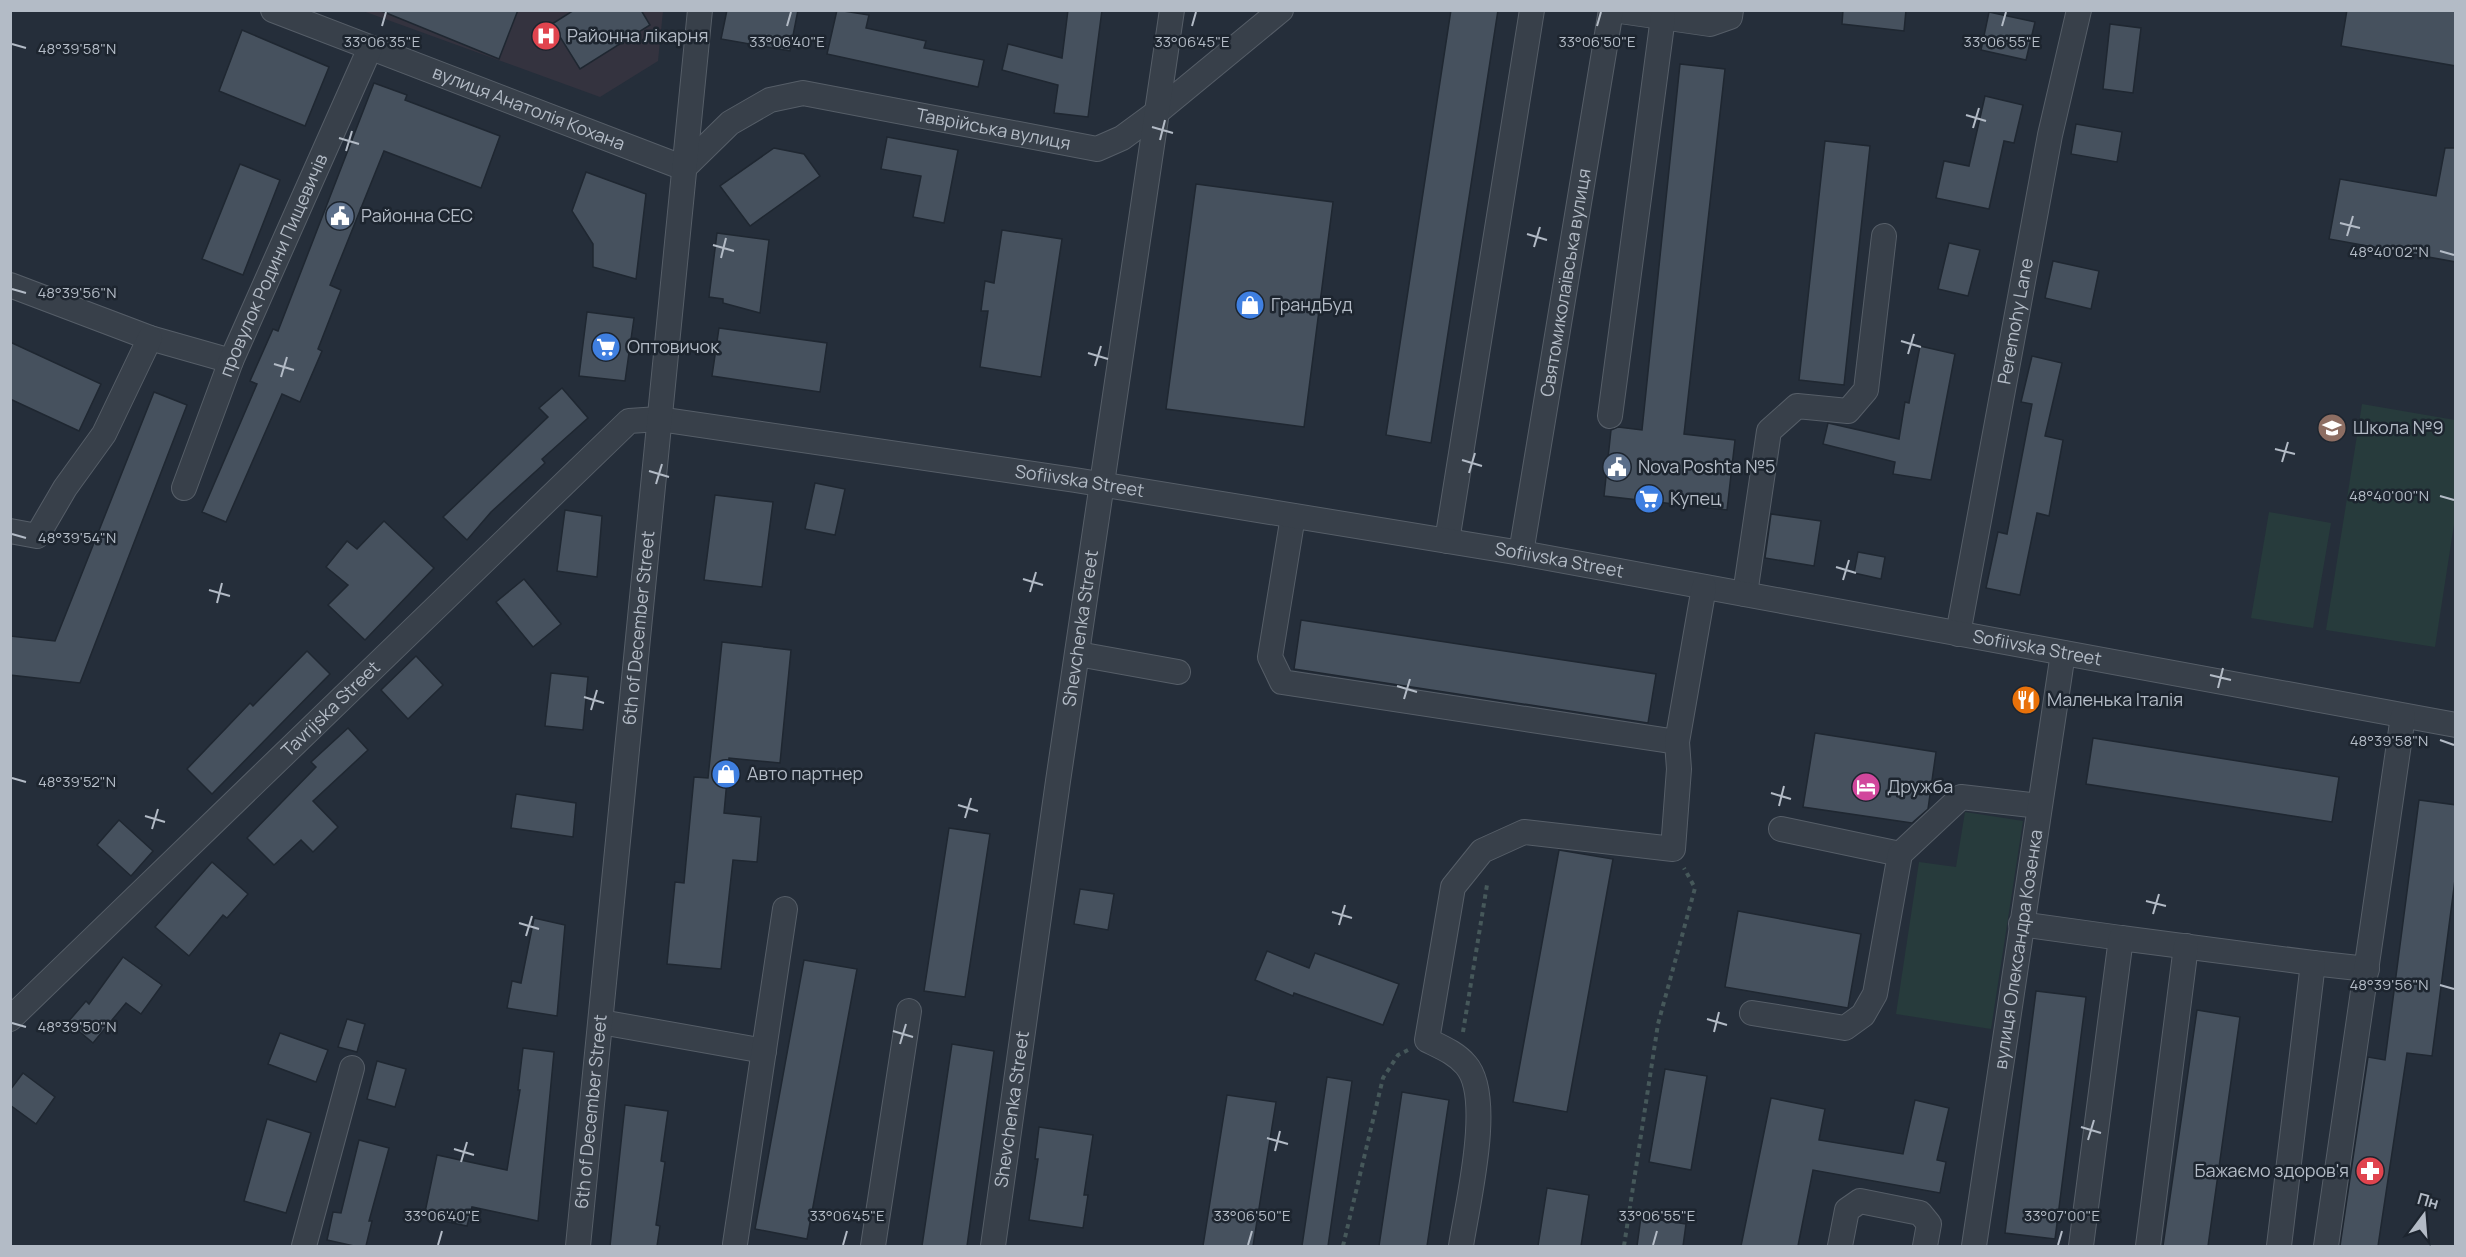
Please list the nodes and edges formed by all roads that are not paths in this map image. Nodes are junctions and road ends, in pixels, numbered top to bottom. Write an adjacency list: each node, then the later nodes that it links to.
1 (273, 10): 10 (street, вулиця Анатолія Кохана)
2 (700, 10): 12 (street, 6th of December Street)
3 (1172, 10): 11 (street, Shevchenka Street)
4 (1281, 10): 11 (street, Таврійська вулиця)
5 (1532, 10): 23 (street)
6 (1612, 10): 9 (street); 24 (street, Святомиколаївська вулиця)
7 (1731, 10): 9 (street)
8 (2079, 10): 27 (street, Peremohy Lane)
9 (1663, 17): 17 (street)
10 (370, 48): 12 (street, вулиця Анатолія Кохана); 16 (street, провулок Родини Пищевичів)
11 (1156, 113): 12 (street, Таврійська вулиця); 19 (street, Shevchenka Street)
12 (684, 168): 18 (street, 6th of December Street)
13 (1884, 236): 26 (street)
14 (10, 285): 15 (street)
15 (150, 338): 16 (street); 22 (street)
16 (231, 361): 20 (street, провулок Родини Пищевичів)
17 (1610, 416)
18 (659, 419): 19 (street, Sofiivska Street); 45 (street, Tavrijska Street); 46 (street, 6th of December Street)
19 (1102, 485): 21 (street, Sofiivska Street); 29 (street, Shevchenka Street)
20 (184, 488)
21 (1293, 516): 23 (street, Sofiivska Street); 33 (street)
22 (10, 531)
23 (1447, 541): 24 (street, Sofiivska Street)
24 (1521, 553): 25 (street, Sofiivska Street)
25 (1704, 587): 26 (street, Sofiivska Street); 33 (street)
26 (1746, 594): 27 (street, Sofiivska Street)
27 (1958, 634): 28 (street, Sofiivska Street)
28 (2063, 653): 31 (street, Sofiivska Street); 34 (street, вулиця Олександра Козенка)
29 (1078, 654): 30 (street); 53 (street, Shevchenka Street)
30 (1178, 672)
31 (2403, 716): 32 (street, Sofiivska Street); 42 (street)
32 (2456, 725)
33 (1677, 742): 54 (street)
34 (2039, 806): 36 (street); 38 (street, вулиця Олександра Козенка)
35 (1781, 829): 36 (street)
36 (1900, 854): 44 (street)
37 (784, 909): 47 (street)
38 (2021, 924): 39 (street); 57 (street, вулиця Олександра Козенка)
39 (2121, 938): 40 (street); 58 (street)
40 (2186, 946): 41 (street); 59 (street)
41 (2313, 963): 42 (street); 60 (street)
42 (2367, 969): 61 (street)
43 (909, 1011): 52 (street)
44 (1752, 1013)
45 (10, 1019)
46 (601, 1022): 47 (street); 51 (street, 6th of December Street)
47 (764, 1051): 49 (street)
48 (352, 1068): 50 (street)
49 (735, 1244)
50 (304, 1246)
51 (578, 1246)
52 (873, 1246)
53 (993, 1246)
54 (1461, 1246)
55 (1840, 1246): 56 (street)
56 (1925, 1246)
57 (1974, 1246)
58 (2081, 1246)
59 (2148, 1246)
60 (2279, 1246)
61 (2326, 1246)

